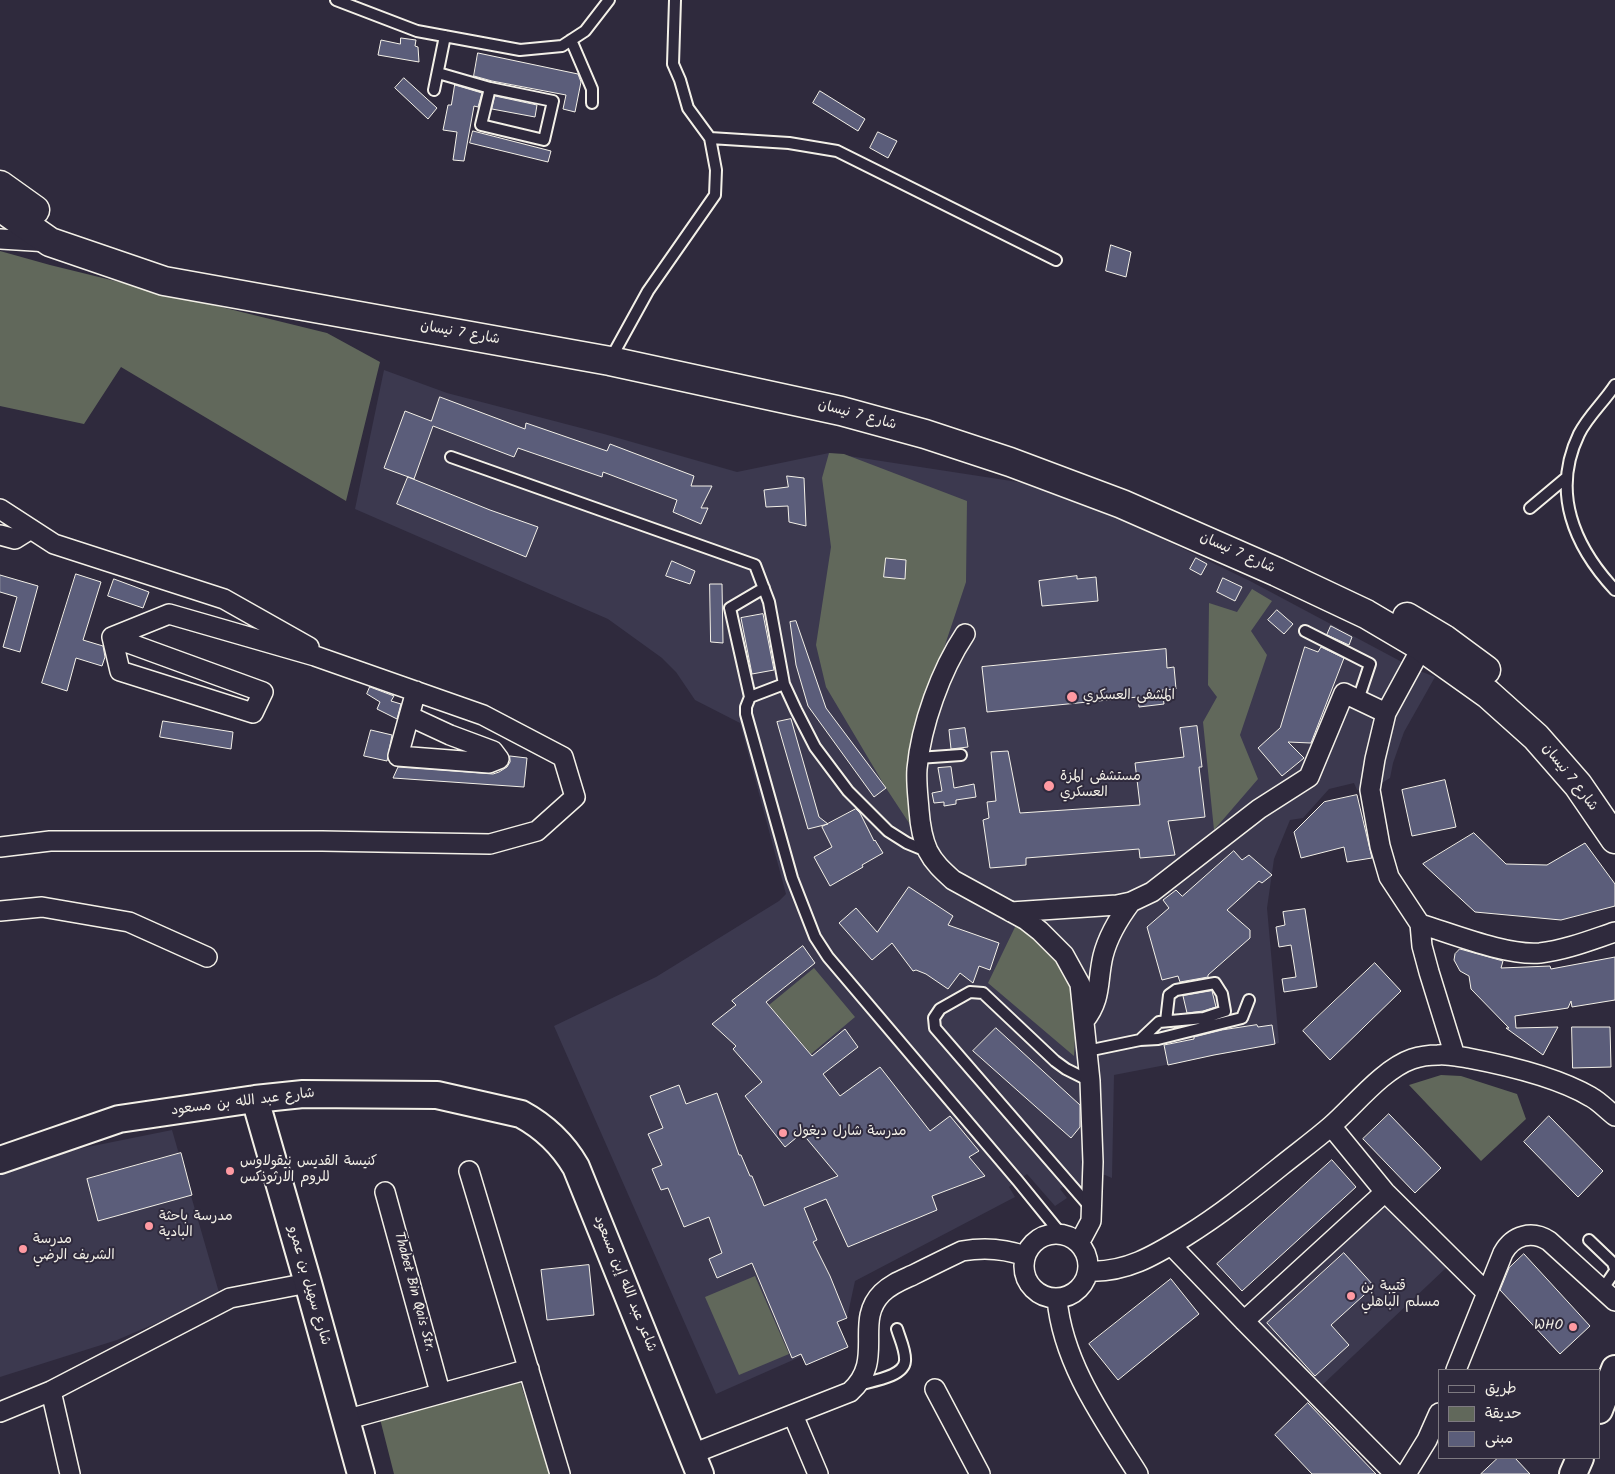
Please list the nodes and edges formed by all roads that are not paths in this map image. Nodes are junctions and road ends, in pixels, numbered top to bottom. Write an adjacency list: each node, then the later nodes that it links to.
1 (336, 0): 4 (lane)
2 (610, 0): 5 (lane)
3 (675, 0): 10 (lane)
4 (445, 36): 5 (lane); 6 (lane)
5 (571, 40): 9 (lane)
6 (438, 73): 7 (lane); 8 (lane)
7 (490, 88): 7 (lane)
8 (434, 90)
9 (592, 103)
10 (710, 138): 15 (lane); 16 (lane)
11 (0, 185): 16 (main road, شارع 7 نيسان)
12 (0, 207): 14 (main road, شارع 7 نيسان)
13 (0, 239): 14 (street)
14 (50, 242): 16 (main road, شارع 7 نيسان)
15 (1056, 260)
16 (614, 353): 29 (main road, شارع 7 نيسان); 39 (main road, شارع 7 نيسان)
17 (1615, 386): 19 (lane)
18 (451, 457): 24 (lane)
19 (1567, 477): 21 (lane); 25 (lane)
20 (0, 508): 22 (street)
21 (1530, 508)
22 (31, 529): 23 (street); 30 (street)
23 (0, 535)
24 (764, 588): 31 (lane); 33 (lane)
25 (1615, 590)
26 (1305, 631): 34 (lane)
27 (965, 634): 38 (street)
28 (112, 637): 28 (street); 30 (street)
29 (1422, 647): 35 (street); 40 (main road, شارع 7 نيسان)
30 (315, 656): 32 (street)
31 (784, 684): 33 (lane); 42 (lane)
32 (416, 691): 36 (street); 41 (street)
33 (750, 697): 67 (lane)
34 (1358, 700): 35 (street); 43 (street)
35 (1386, 714): 46 (street)
36 (409, 716): 36 (street)
37 (961, 755): 38 (lane)
38 (918, 758): 42 (street)
39 (1615, 810)
40 (1615, 839)
41 (0, 847)
42 (929, 852): 45 (street)
43 (1131, 902): 45 (street); 50 (street)
44 (0, 910): 48 (street)
45 (1010, 912): 50 (street)
46 (1420, 924): 47 (street); 54 (street)
47 (1615, 932)
48 (207, 957)
49 (1249, 1000): 52 (lane)
50 (1084, 1021): 53 (street)
51 (1166, 1021): 51 (lane); 52 (lane)
52 (1140, 1040): 53 (lane)
53 (1087, 1051): 55 (street)
54 (1455, 1056): 56 (street); 61 (street)
55 (1090, 1081): 66 (street); 66 (lane)
56 (1591, 1097): 57 (street); 60 (street)
57 (1615, 1098)
58 (255, 1099): 59 (street, شارع عبد الله بن مسعود); 62 (street, شارع عبد الله بن مسعود); 73 (street, شارع سهيل بن عمرو)
59 (521, 1114): 92 (street, شاعر عبد الله إبن مسعود)
60 (1615, 1116)
61 (1331, 1126): 65 (street); 69 (street)
62 (0, 1160)
63 (469, 1171): 79 (street)
64 (386, 1192): 85 (street, Thabet Bin Qais Str.)
65 (1385, 1192): 74 (street); 77 (street)
66 (1092, 1210): 67 (street)
67 (1069, 1238): 70 (street); 72 (street)
68 (1589, 1240): 71 (lane)
69 (1171, 1245): 72 (street); 77 (street)
70 (1025, 1256): 76 (street); 82 (street)
71 (1615, 1270): 75 (lane)
72 (1088, 1271): 76 (street)
73 (308, 1283): 84 (street); 90 (street, شارع سهيل بن عمرو)
74 (1487, 1293): 75 (street); 80 (street)
75 (1609, 1295)
76 (1057, 1299): 98 (street)
77 (1244, 1321): 99 (street)
78 (898, 1329): 82 (lane)
79 (529, 1369): 85 (street); 95 (street)
80 (1456, 1369)
81 (1614, 1377): 86 (street)
82 (857, 1386): 88 (street)
83 (935, 1389): 97 (street)
84 (51, 1391): 87 (street); 93 (street)
85 (440, 1392): 90 (street)
86 (1600, 1408)
87 (0, 1412)
88 (793, 1415): 92 (street); 96 (street)
89 (1438, 1415): 100 (street)
90 (345, 1420): 94 (street, شارع سهيل بن عمرو)
91 (1580, 1459): 101 (street)
92 (696, 1464)
93 (70, 1474)
94 (361, 1474)
95 (560, 1474)
96 (818, 1474)
97 (980, 1474)
98 (1138, 1474)
99 (1395, 1474)
100 (1406, 1474)
101 (1573, 1474)

